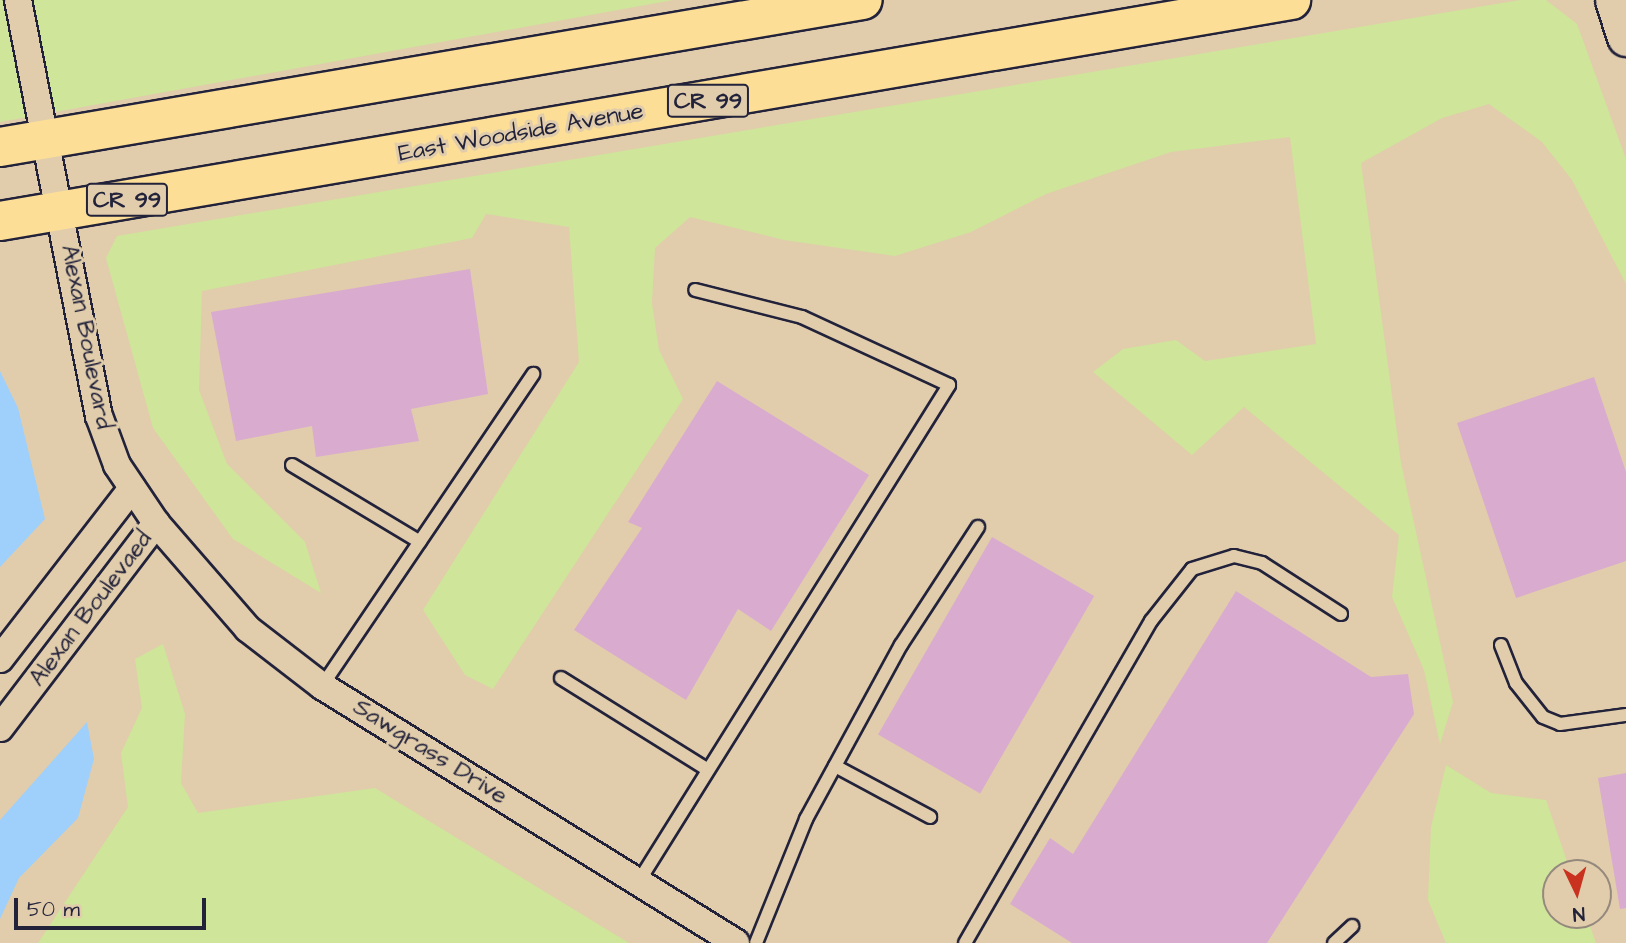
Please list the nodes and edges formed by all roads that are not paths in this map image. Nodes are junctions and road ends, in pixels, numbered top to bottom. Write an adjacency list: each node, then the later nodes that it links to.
1 (18, 0): 6 (street, Alexan Boulevard)
2 (863, 0): 6 (main road)
3 (1291, 0): 8 (main road, East Woodside Avenue / CR 99)
4 (1614, 0): 5 (main road)
5 (1626, 37)
6 (47, 139): 7 (main road); 8 (street, Alexan Boulevard)
7 (0, 147)
8 (61, 211): 9 (main road, East Woodside Avenue / CR 99); 13 (street, Alexan Boulevard)
9 (0, 221)
10 (695, 290): 25 (lane)
11 (533, 374): 16 (lane)
12 (292, 465): 16 (lane)
13 (132, 488): 14 (street, Alexan Boulevard); 19 (street, Alexan Boulevaed)
14 (156, 523): 21 (street, Sawgrass Drive); 23 (street, Alexan Boulevaed)
15 (978, 527): 24 (lane)
16 (420, 542): 21 (lane)
17 (1341, 614): 29 (lane)
18 (1501, 645): 22 (lane)
19 (0, 659)
20 (561, 678): 25 (lane)
21 (322, 686): 27 (street, Sawgrass Drive)
22 (1626, 715)
23 (0, 729)
24 (835, 766): 26 (lane); 31 (lane)
25 (708, 770): 27 (lane)
26 (930, 817)
27 (639, 881): 30 (street, Sawgrass Drive)
28 (1352, 926): 32 (lane)
29 (968, 942)
30 (736, 943)
31 (756, 943)
32 (1334, 943)

